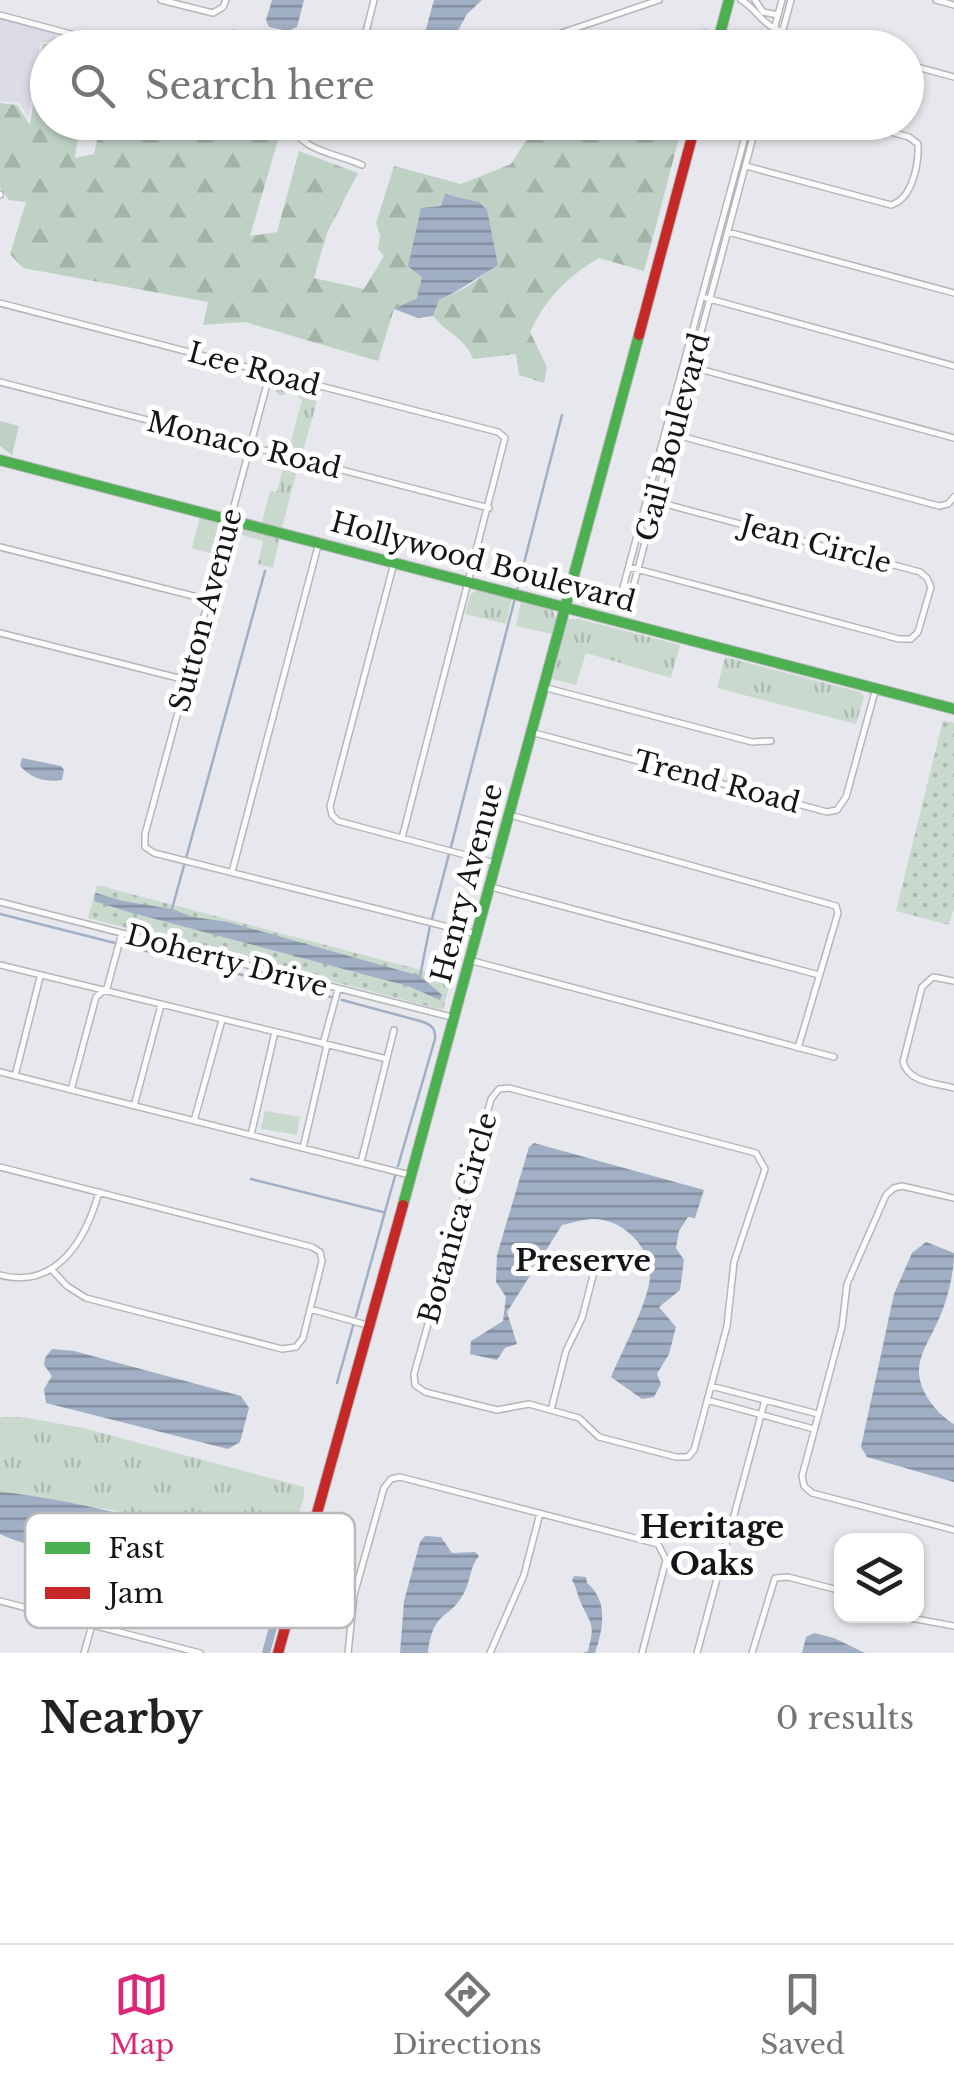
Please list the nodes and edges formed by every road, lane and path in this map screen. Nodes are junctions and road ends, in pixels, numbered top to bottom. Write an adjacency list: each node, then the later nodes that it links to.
1 (161, 0): 2 (street)
2 (226, 0)
3 (374, 0): 15 (street)
4 (659, 0): 16 (street)
5 (729, 0): 17 (street)
6 (741, 0): 18 (street)
7 (754, 0): 13 (street)
8 (782, 0): 13 (street)
9 (790, 0): 13 (street)
10 (936, 0): 11 (street)
11 (954, 5)
12 (0, 15): 14 (street)
13 (782, 15): 18 (street)
14 (56, 30)
15 (366, 30)
16 (570, 30)
17 (721, 30)
18 (778, 30)
19 (924, 69): 20 (street)
20 (954, 77)
21 (300, 140): 26 (street)
22 (691, 140): 53 (street, Henry Avenue)
23 (746, 140): 27 (street, Gail Boulevard)
24 (751, 140): 27 (street, Gail Boulevard)
25 (913, 140): 27 (street)
26 (362, 165)
27 (742, 165): 28 (street, Gail Boulevard)
28 (724, 231): 29 (street); 30 (street, Gail Boulevard)
29 (954, 293)
30 (706, 298): 32 (street, Gail Boulevard); 33 (street, Gail Boulevard); 34 (street)
31 (0, 303): 35 (street, Lee Road)
32 (682, 364): 33 (street); 37 (street, Gail Boulevard)
33 (691, 366): 38 (street, Gail Boulevard); 39 (street)
34 (954, 366)
35 (270, 373): 40 (street, Sutton Avenue); 44 (street, Lee Road)
36 (0, 382): 40 (street, Monaco Road)
37 (665, 432): 38 (street); 43 (street, Gail Boulevard)
38 (673, 434): 42 (street); 43 (street, Gail Boulevard)
39 (954, 438)
40 (250, 446): 44 (street, Monaco Road); 45 (street, Sutton Avenue)
41 (0, 460): 45 (street, Hollywood Boulevard)
42 (954, 498)
43 (652, 500): 49 (street, Gail Boulevard); 50 (street, Gail Boulevard); 50 (street, Jean Circle)
44 (489, 508): 51 (street)
45 (230, 520): 46 (street, Hollywood Boulevard); 52 (street, Sutton Avenue)
46 (319, 542): 48 (street, Hollywood Boulevard); 64 (street)
47 (0, 547): 52 (street)
48 (395, 562): 51 (street, Hollywood Boulevard); 62 (street)
49 (629, 567): 50 (street, Jean Circle); 50 (street, Gail Boulevard)
50 (638, 569)
51 (470, 582): 53 (street, Hollywood Boulevard); 62 (street)
52 (209, 600): 55 (street, Sutton Avenue)
53 (565, 606): 56 (street, Henry Avenue); 57 (street, Hollywood Boulevard)
54 (0, 633): 55 (street)
55 (187, 681): 64 (street, Sutton Avenue)
56 (543, 687): 59 (street, Henry Avenue); 60 (street)
57 (876, 688): 58 (street, Hollywood Boulevard); 59 (street, Trend Road)
58 (954, 709)
59 (531, 732): 61 (street, Henry Avenue)
60 (772, 741)
61 (509, 814): 63 (street, Henry Avenue); 72 (street)
62 (402, 838): 63 (street)
63 (495, 863): 65 (street, Henry Avenue)
64 (232, 872): 68 (street)
65 (488, 886): 68 (street, Henry Avenue); 72 (street)
66 (0, 902): 67 (street, Doherty Drive)
67 (122, 933): 74 (street, Doherty Drive); 75 (street)
68 (476, 934): 69 (street, Henry Avenue)
69 (469, 960): 77 (street, Henry Avenue); 82 (street)
70 (0, 966): 71 (street)
71 (40, 976): 75 (street); 86 (street)
72 (819, 976): 82 (street)
73 (954, 981): 87 (street)
74 (338, 989): 77 (street, Doherty Drive); 81 (street)
75 (102, 992): 76 (street); 88 (street)
76 (161, 1005): 78 (street); 89 (street)
77 (454, 1018): 95 (street, Henry Avenue)
78 (222, 1020): 80 (street); 90 (street)
79 (394, 1030): 84 (street)
80 (275, 1032): 81 (street); 91 (street)
81 (325, 1045): 84 (street); 92 (street)
82 (798, 1048): 83 (street)
83 (834, 1058)
84 (387, 1059): 93 (street)
85 (0, 1072): 86 (street)
86 (16, 1076): 88 (street)
87 (954, 1088)
88 (71, 1090): 89 (street)
89 (134, 1106): 90 (street)
90 (194, 1121): 91 (street)
91 (251, 1135): 92 (street)
92 (303, 1148): 93 (street)
93 (360, 1162): 95 (street)
94 (0, 1167): 96 (street)
95 (410, 1174): 102 (street, Henry Avenue)
96 (98, 1192): 98 (street); 101 (street)
97 (954, 1198): 111 (street)
98 (52, 1270): 99 (street); 101 (street)
99 (0, 1276)
100 (593, 1276): 109 (street)
101 (310, 1309): 102 (street)
102 (368, 1324): 114 (street, Henry Avenue)
103 (711, 1386): 104 (street); 105 (street, Botanica Circle); 109 (street, Botanica Circle)
104 (737, 1393): 106 (street); 107 (street)
105 (707, 1400): 107 (street); 109 (street, Botanica Circle)
106 (766, 1400): 108 (street); 110 (street)
107 (734, 1406): 110 (street)
108 (790, 1407): 111 (street); 112 (street)
109 (551, 1410)
110 (762, 1414): 112 (street); 133 (street)
111 (818, 1414): 113 (street)
112 (786, 1421): 113 (street)
113 (814, 1429): 116 (street)
114 (316, 1513)
115 (540, 1513): 118 (street); 131 (street); 132 (street)
116 (954, 1530)
117 (834, 1590): 134 (street)
118 (355, 1591)
119 (0, 1601): 120 (street)
120 (25, 1608)
121 (924, 1620): 122 (street)
122 (954, 1626)
123 (91, 1628): 127 (street)
124 (104, 1628): 128 (street)
125 (285, 1628): 129 (street, Henry Avenue)
126 (351, 1628): 130 (street)
127 (84, 1653)
128 (200, 1653)
129 (278, 1653)
130 (348, 1653)
131 (490, 1653)
132 (642, 1653)
133 (697, 1653)
134 (752, 1653)

